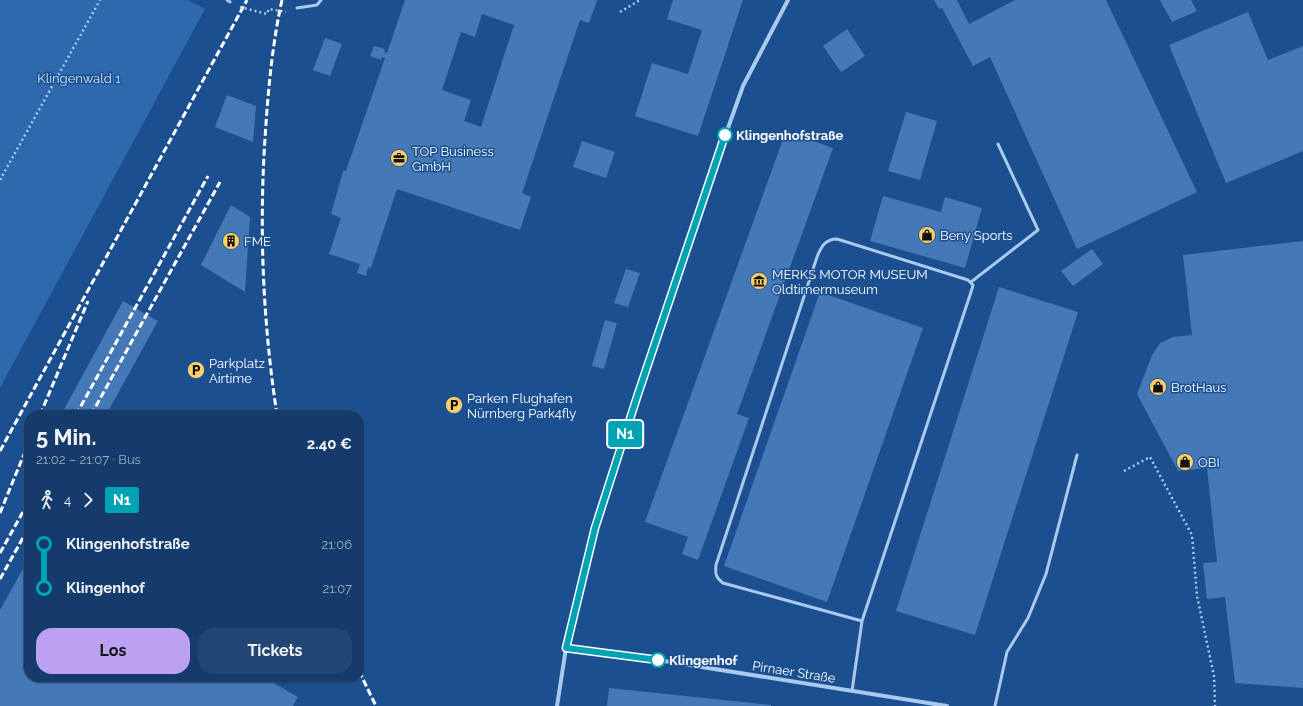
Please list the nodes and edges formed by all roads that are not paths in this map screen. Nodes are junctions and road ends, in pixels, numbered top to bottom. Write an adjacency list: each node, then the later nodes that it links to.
1 (321, 0): 3 (lane)
2 (788, 0): 8 (street)
3 (297, 8)
4 (998, 144): 5 (lane)
5 (971, 282): 7 (lane); 7 (lane)
6 (1077, 455): 12 (lane)
7 (862, 621): 9 (lane)
8 (566, 648): 9 (street, Pirnaer Straße); 10 (street)
9 (852, 691): 11 (street, Pirnaer Straße)
10 (557, 706)
11 (947, 706)
12 (995, 706)

